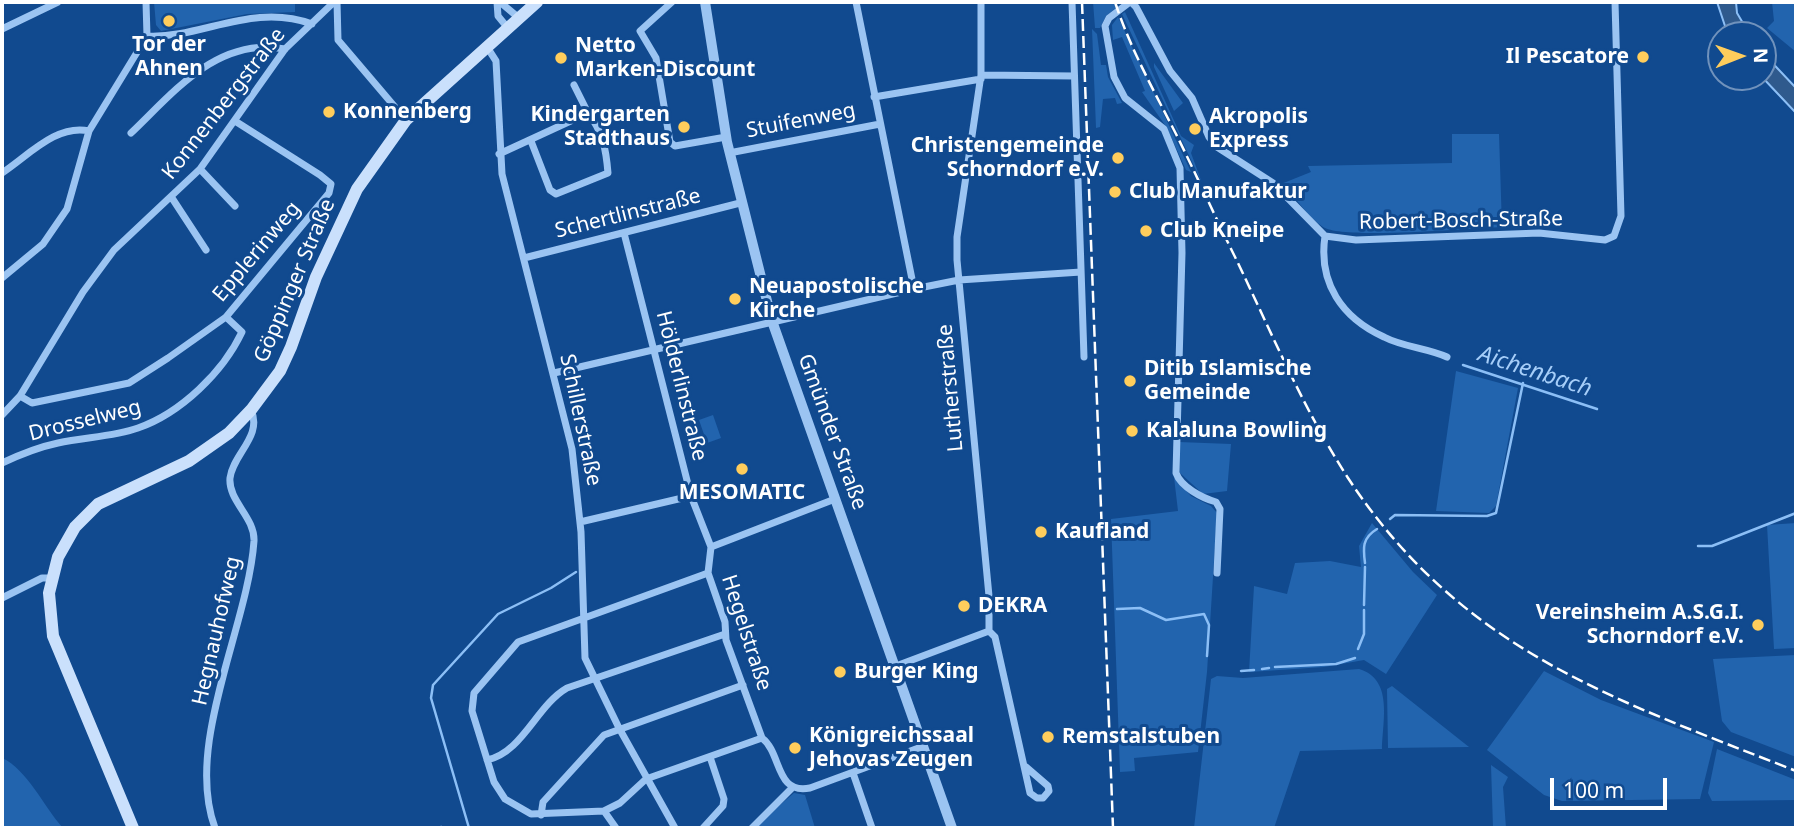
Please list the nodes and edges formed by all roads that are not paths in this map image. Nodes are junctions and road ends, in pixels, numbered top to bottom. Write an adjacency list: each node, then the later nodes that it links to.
1 (58, 2): 16 (street)
2 (146, 2): 17 (street)
3 (335, 2): 14 (street, Konnenbergstraße); 25 (street)
4 (499, 2): 13 (street); 15 (street)
5 (537, 2): 13 (main road, Göppinger Straße)
6 (672, 2): 30 (street)
7 (705, 2): 30 (street, Gmünder Straße)
8 (856, 2): 23 (street)
9 (981, 2): 21 (street, Lutherstraße)
10 (1072, 2): 20 (street)
11 (1130, 2): 40 (street); 62 (street)
12 (1615, 2): 40 (street, Robert-Bosch-Straße)
13 (519, 18): 15 (main road, Göppinger Straße)
14 (312, 24): 17 (street); 19 (street, Konnenbergstraße)
15 (507, 27): 18 (main road, Göppinger Straße)
16 (2, 29)
17 (147, 36): 28 (street)
18 (487, 47): 25 (main road, Göppinger Straße); 33 (street, Schillerstraße)
19 (285, 49): 26 (street, Konnenbergstraße); 29 (street)
20 (1074, 76): 21 (street, Stuifenweg); 43 (street)
21 (981, 77): 23 (street, Stuifenweg); 45 (street, Lutherstraße)
22 (574, 85): 24 (street)
23 (874, 97): 27 (street)
24 (588, 113): 31 (street); 31 (street)
25 (406, 120): 54 (main road, Göppinger Straße)
26 (235, 121): 34 (street, Konnenbergstraße); 47 (street, Epplerinweg)
27 (880, 124): 32 (street, Stuifenweg); 46 (street)
28 (89, 131): 35 (street); 44 (street)
29 (131, 133)
30 (726, 137): 32 (street, Gmünder Straße)
31 (531, 141): 33 (street)
32 (729, 153): 37 (street, Gmünder Straße)
33 (499, 154): 42 (street, Schillerstraße)
34 (200, 169): 36 (street, Konnenbergstraße); 38 (street)
35 (2, 173)
36 (172, 198): 41 (street, Konnenbergstraße); 53 (street, Konnenbergstraße)
37 (740, 203): 39 (street, Schertlinstraße); 48 (street, Gmünder Straße)
38 (235, 206)
39 (624, 233): 42 (street, Schertlinstraße); 49 (street, Hölderlinstraße)
40 (1325, 236): 51 (street)
41 (206, 250)
42 (524, 258): 52 (street, Schillerstraße)
43 (1081, 272): 45 (street); 50 (street)
44 (2, 278)
45 (960, 280): 46 (street); 66 (street, Lutherstraße)
46 (914, 289): 48 (street)
47 (226, 317): 53 (street, Epplerinweg); 56 (street, Drosselweg)
48 (772, 321): 49 (street); 58 (street, Gmünder Straße)
49 (654, 347): 52 (street); 57 (street, Hölderlinstraße)
50 (1083, 357)
51 (1447, 357)
52 (554, 373): 59 (street, Schillerstraße)
53 (20, 396): 55 (street, Konnenbergstraße)
54 (251, 410): 63 (main road, Göppinger Straße); 83 (street, Hegnauhofweg)
55 (2, 415)
56 (2, 463)
57 (691, 496): 59 (street); 60 (street, Hölderlinstraße)
58 (835, 499): 60 (street); 68 (street, Gmünder Straße)
59 (580, 522): 65 (street, Schillerstraße)
60 (710, 547): 61 (street, Hegelstraße)
61 (708, 573): 65 (street); 67 (street, Hegelstraße)
62 (1217, 573)
63 (52, 579): 64 (street); 82 (main road, Göppinger Straße)
64 (2, 598)
65 (582, 617): 69 (street, Schillerstraße); 75 (street)
66 (989, 631): 68 (street); 76 (street, Lutherstraße)
67 (725, 634): 69 (street); 70 (street, Hegelstraße)
68 (895, 666): 73 (street, Gmünder Straße)
69 (594, 678): 71 (street, Schillerstraße); 75 (street)
70 (743, 685): 71 (street); 72 (street, Hegelstraße)
71 (619, 728): 78 (street, Schillerstraße); 81 (street)
72 (762, 738): 74 (street); 79 (street, Hegelstraße)
73 (924, 746): 77 (street); 89 (street, Gmünder Straße)
74 (710, 757): 78 (street); 86 (street)
75 (487, 760): 81 (street)
76 (1026, 767)
77 (853, 773): 79 (street); 88 (street)
78 (646, 779): 80 (street); 85 (street, Schillerstraße)
79 (793, 787): 87 (street)
80 (604, 811): 81 (street); 84 (street)
81 (541, 815)
82 (133, 828)
83 (215, 828)
84 (616, 828)
85 (675, 828)
86 (703, 828)
87 (752, 828)
88 (872, 828)
89 (952, 828)

